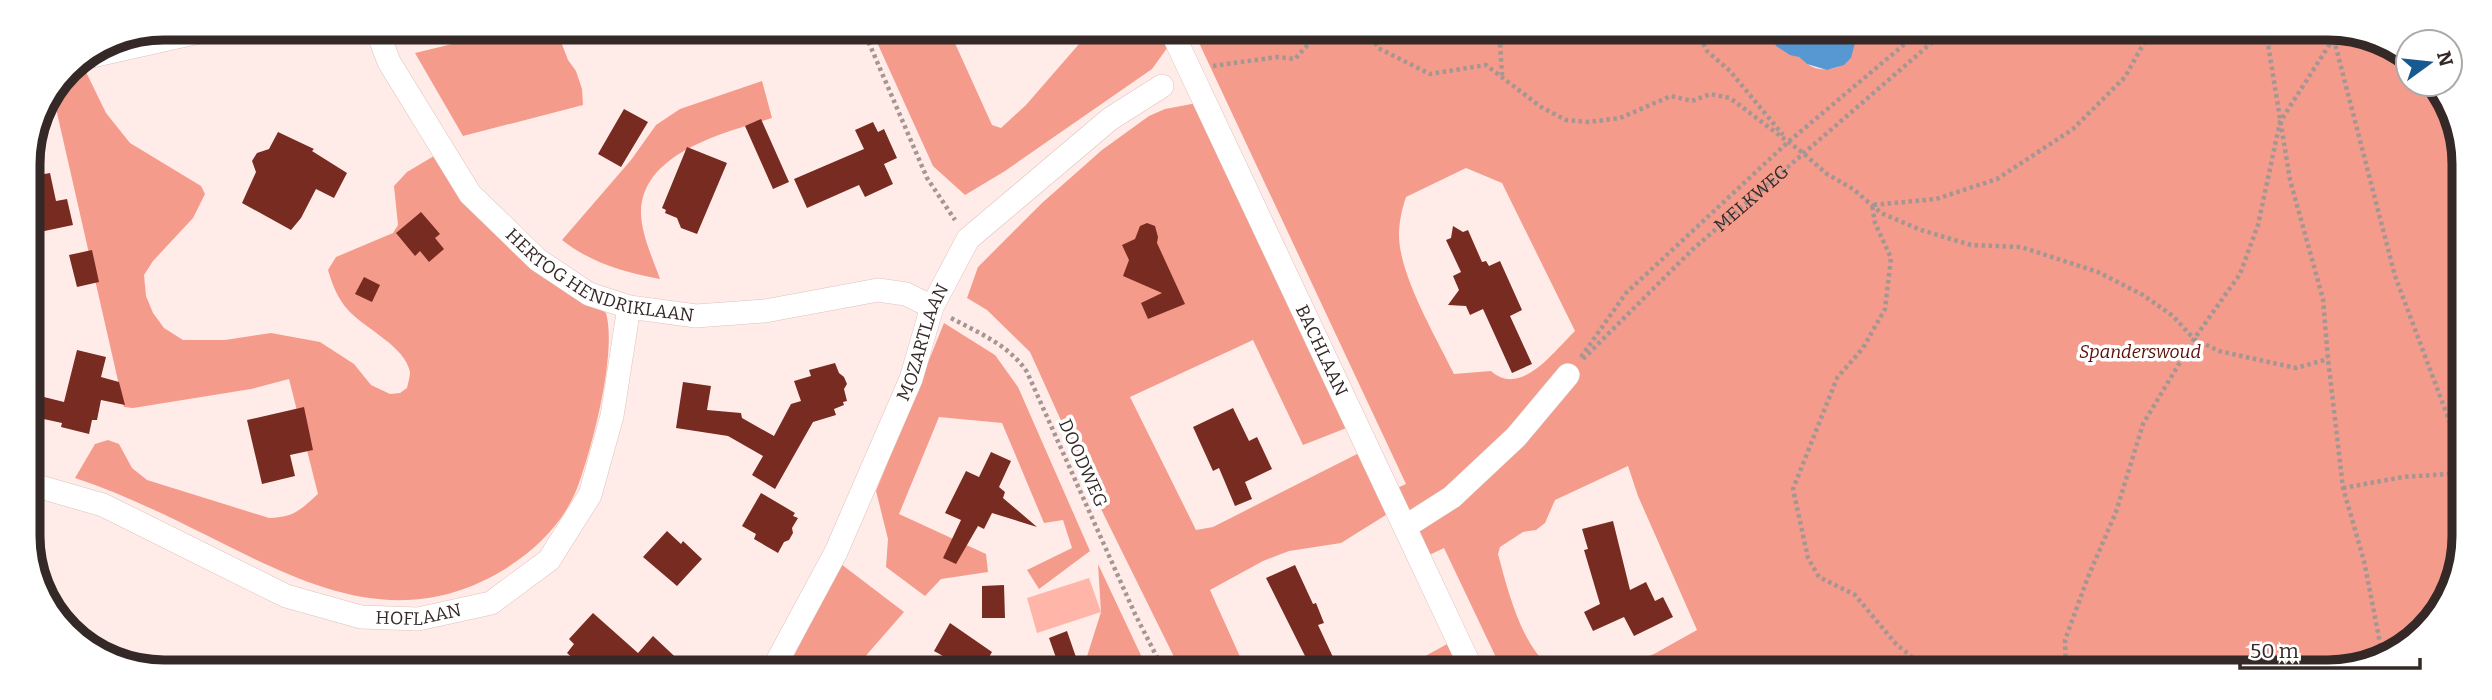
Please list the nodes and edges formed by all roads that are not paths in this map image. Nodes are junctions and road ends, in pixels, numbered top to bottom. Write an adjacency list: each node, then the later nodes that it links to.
1 (162, 40): 4 (street)
2 (381, 40): 6 (street, HERTOG HENDRIKLAAN)
3 (1176, 40): 10 (street, BACHLAAN)
4 (115, 51)
5 (1162, 86): 7 (street, MOZARTLAAN)
6 (629, 306): 7 (street, HERTOG HENDRIKLAAN); 9 (street, HOFLAAN)
7 (932, 307): 12 (street, MOZARTLAAN)
8 (1568, 375): 10 (street)
9 (40, 488)
10 (1405, 527): 11 (street, BACHLAAN)
11 (1467, 659)
12 (778, 660)

